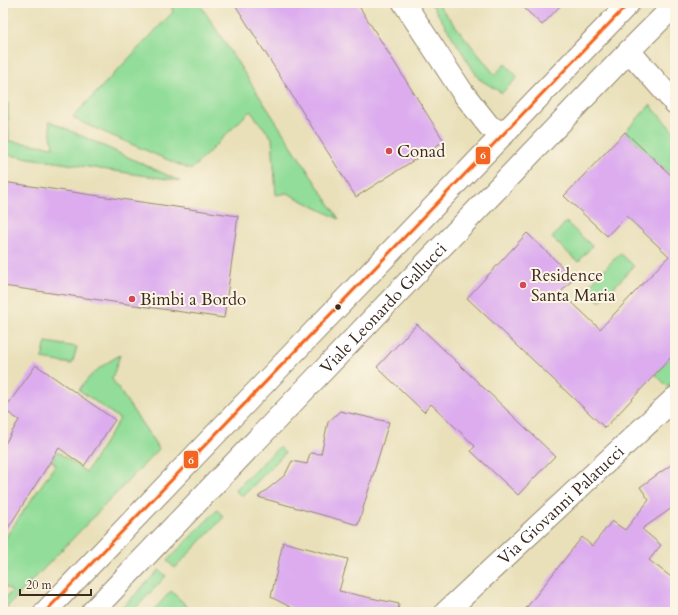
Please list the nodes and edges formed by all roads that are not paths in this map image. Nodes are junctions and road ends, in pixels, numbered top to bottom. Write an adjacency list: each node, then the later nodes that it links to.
1 (404, 3): 6 (street)
2 (630, 3): 6 (street, Viale Leonardo Gallucci)
3 (675, 5): 4 (street, Viale Leonardo Gallucci)
4 (629, 50): 5 (street); 9 (street, Viale Leonardo Gallucci)
5 (675, 103)
6 (504, 134): 8 (street, Viale Leonardo Gallucci)
7 (675, 398): 10 (street, Via Giovanni Palatucci)
8 (45, 612)
9 (92, 612)
10 (446, 612)

